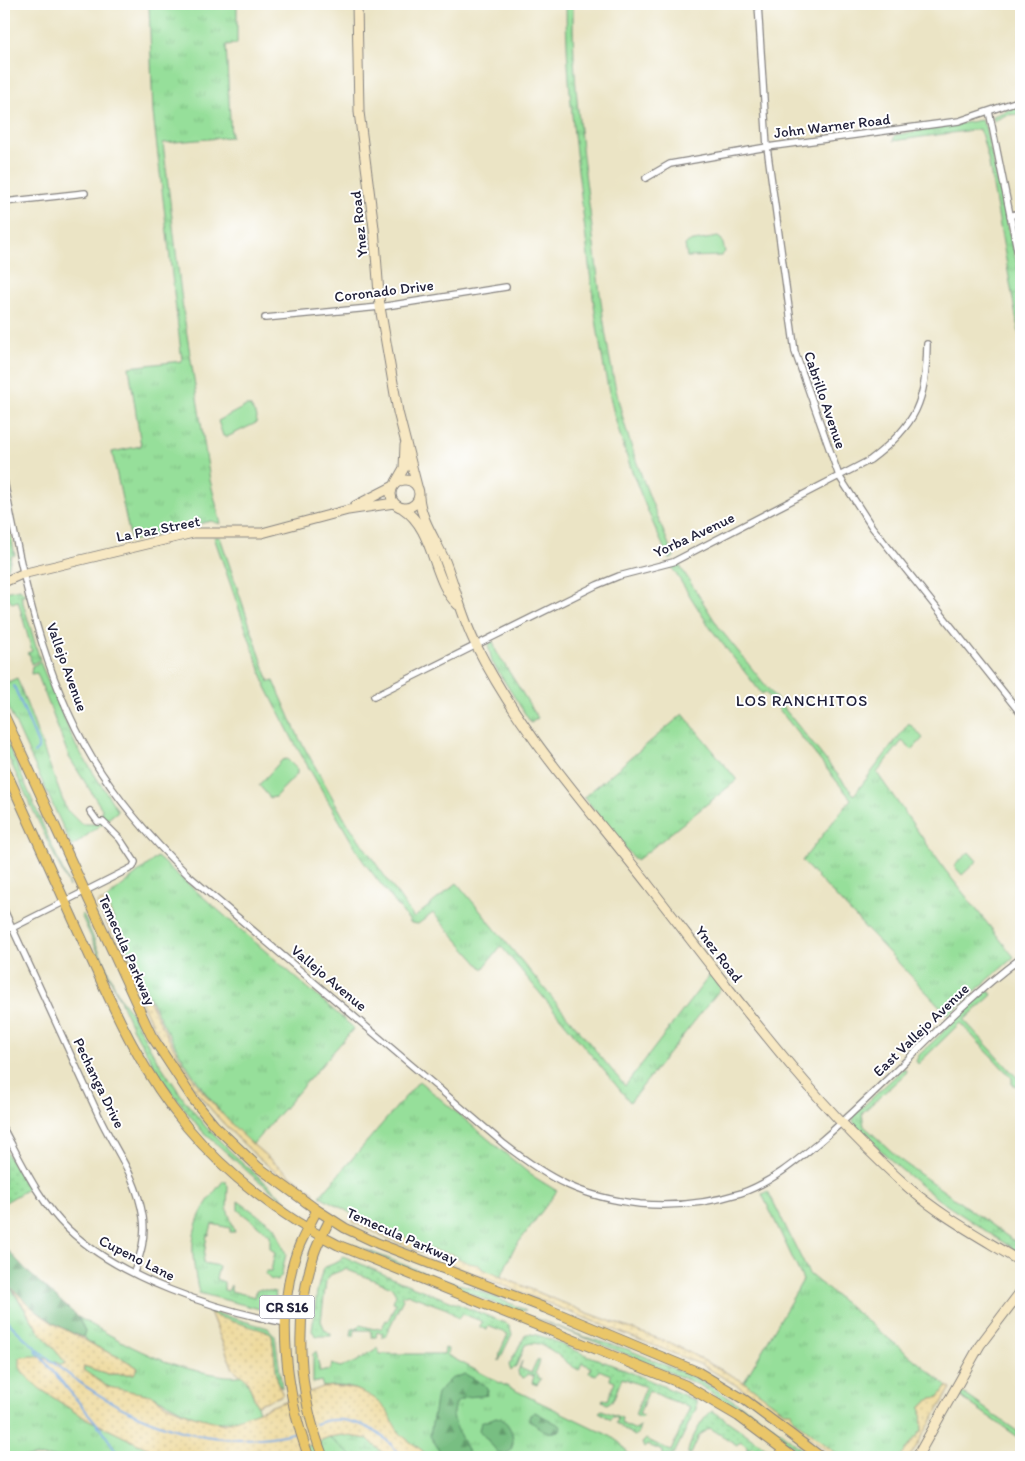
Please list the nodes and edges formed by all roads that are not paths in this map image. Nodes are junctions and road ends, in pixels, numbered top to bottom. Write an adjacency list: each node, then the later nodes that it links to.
1 (357, 4): 13 (main road, Ynez Road)
2 (758, 4): 5 (street, Cabrillo Avenue)
3 (1021, 100): 4 (street, John Warner Road)
4 (989, 111): 5 (street, John Warner Road); 10 (street)
5 (767, 147): 6 (street, John Warner Road); 17 (street, Cabrillo Avenue)
6 (646, 178)
7 (85, 193): 8 (street)
8 (4, 202)
9 (1021, 212): 10 (street)
10 (1010, 216): 11 (street)
11 (1021, 269)
12 (506, 287): 13 (street, Coronado Drive)
13 (380, 307): 14 (street, Coronado Drive); 16 (main road, Ynez Road)
14 (266, 318)
15 (927, 344): 17 (street, Yorba Avenue)
16 (404, 440): 19 (main road, Ynez Road); 20 (main road, Ynez Road)
17 (839, 476): 28 (street, Yorba Avenue); 30 (street, Cabrillo Avenue)
18 (4, 480): 25 (street, Vallejo Avenue)
19 (394, 484): 20 (main road); 22 (main road); 24 (main road, La Paz Street)
20 (417, 486): 21 (main road)
21 (419, 497): 23 (main road); 27 (main road, Ynez Road)
22 (394, 503): 23 (main road); 24 (main road, La Paz Street)
23 (402, 508): 27 (main road, Ynez Road)
24 (348, 510): 25 (main road, La Paz Street)
25 (22, 574): 26 (main road, La Paz Street); 40 (street, Vallejo Avenue)
26 (4, 582)
27 (459, 605): 28 (main road, Ynez Road)
28 (476, 646): 29 (street, Yorba Avenue); 40 (main road, Ynez Road)
29 (374, 696)
30 (1021, 714)
31 (4, 715): 34 (main road, Temecula Parkway)
32 (4, 767): 35 (main road, Temecula Parkway)
33 (90, 811): 34 (street)
34 (84, 890): 35 (street); 42 (main road, Temecula Parkway)
35 (65, 902): 37 (street); 44 (main road, Temecula Parkway)
36 (4, 910): 37 (street, Pechanga Drive)
37 (8, 928): 38 (street); 47 (street, Pechanga Drive)
38 (4, 937)
39 (1021, 958): 40 (street, East Vallejo Avenue)
40 (842, 1123): 46 (main road, Ynez Road)
41 (4, 1130): 47 (street, Cupeno Lane)
42 (317, 1210): 43 (main road, Temecula Parkway); 44 (main road, CR S16)
43 (330, 1219): 45 (main road, CR S16); 53 (main road, Temecula Parkway)
44 (307, 1229): 45 (main road, Temecula Parkway); 49 (main road, CR S16)
45 (322, 1237): 51 (main road, CR S16); 52 (main road, Temecula Parkway)
46 (1021, 1262)
47 (134, 1272): 49 (street, Cupeno Lane)
48 (1021, 1291): 54 (main road)
49 (286, 1324): 50 (main road, CR S16)
50 (309, 1457)
51 (324, 1457)
52 (793, 1457)
53 (821, 1457)
54 (917, 1457)

